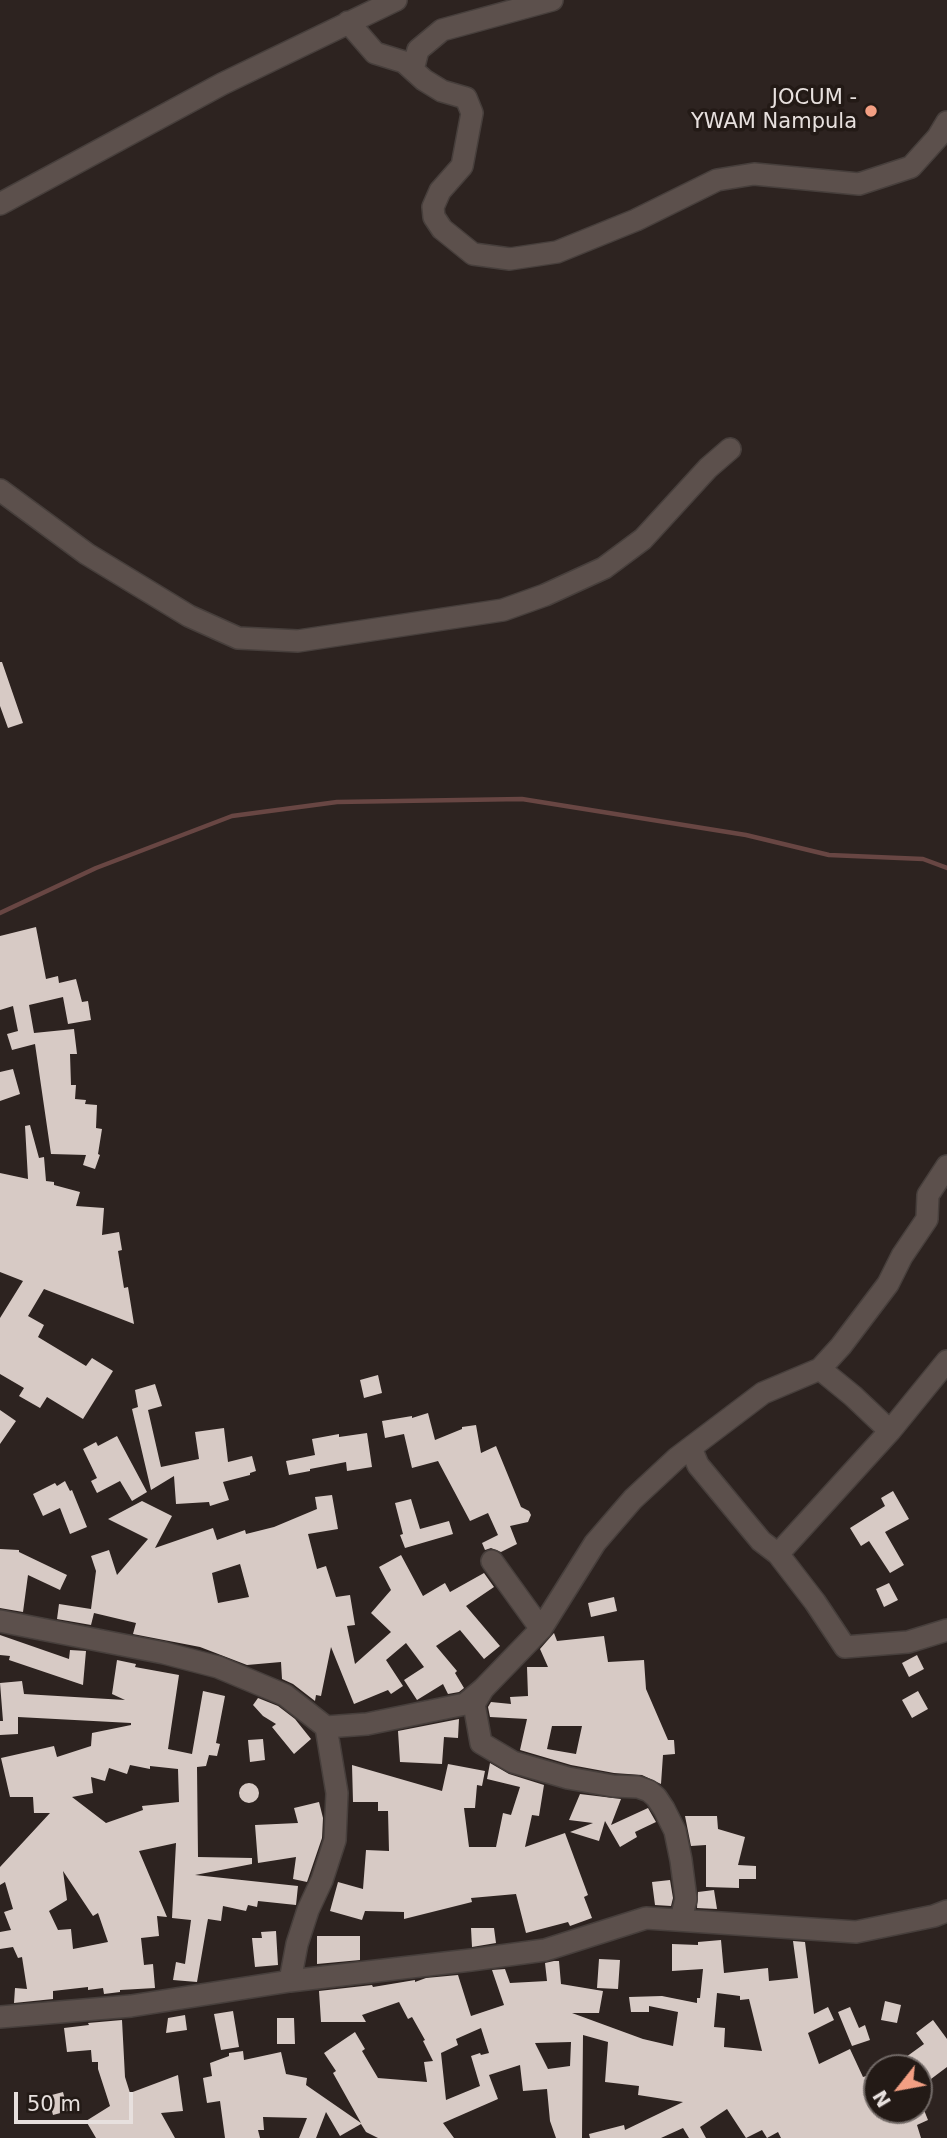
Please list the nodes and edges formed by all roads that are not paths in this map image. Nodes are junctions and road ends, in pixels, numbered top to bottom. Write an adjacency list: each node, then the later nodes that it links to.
1 (396, 0): 3 (street)
2 (552, 0): 4 (street)
3 (348, 22): 4 (street); 6 (street)
4 (413, 70): 5 (street)
5 (947, 122)
6 (0, 204)
7 (730, 449): 8 (street)
8 (0, 490)
9 (947, 1166): 11 (street)
10 (947, 1361): 12 (street)
11 (820, 1369): 12 (street); 13 (street)
12 (890, 1432): 14 (street)
13 (691, 1448): 14 (street); 17 (street)
14 (778, 1554): 18 (street)
15 (492, 1561): 17 (street)
16 (0, 1621): 20 (street)
17 (541, 1629): 19 (street)
18 (947, 1630)
19 (483, 1689): 20 (street); 22 (street)
20 (326, 1727): 23 (street)
21 (947, 1911): 22 (street)
22 (681, 1919): 23 (street)
23 (290, 1981): 24 (street)
24 (0, 2017)

